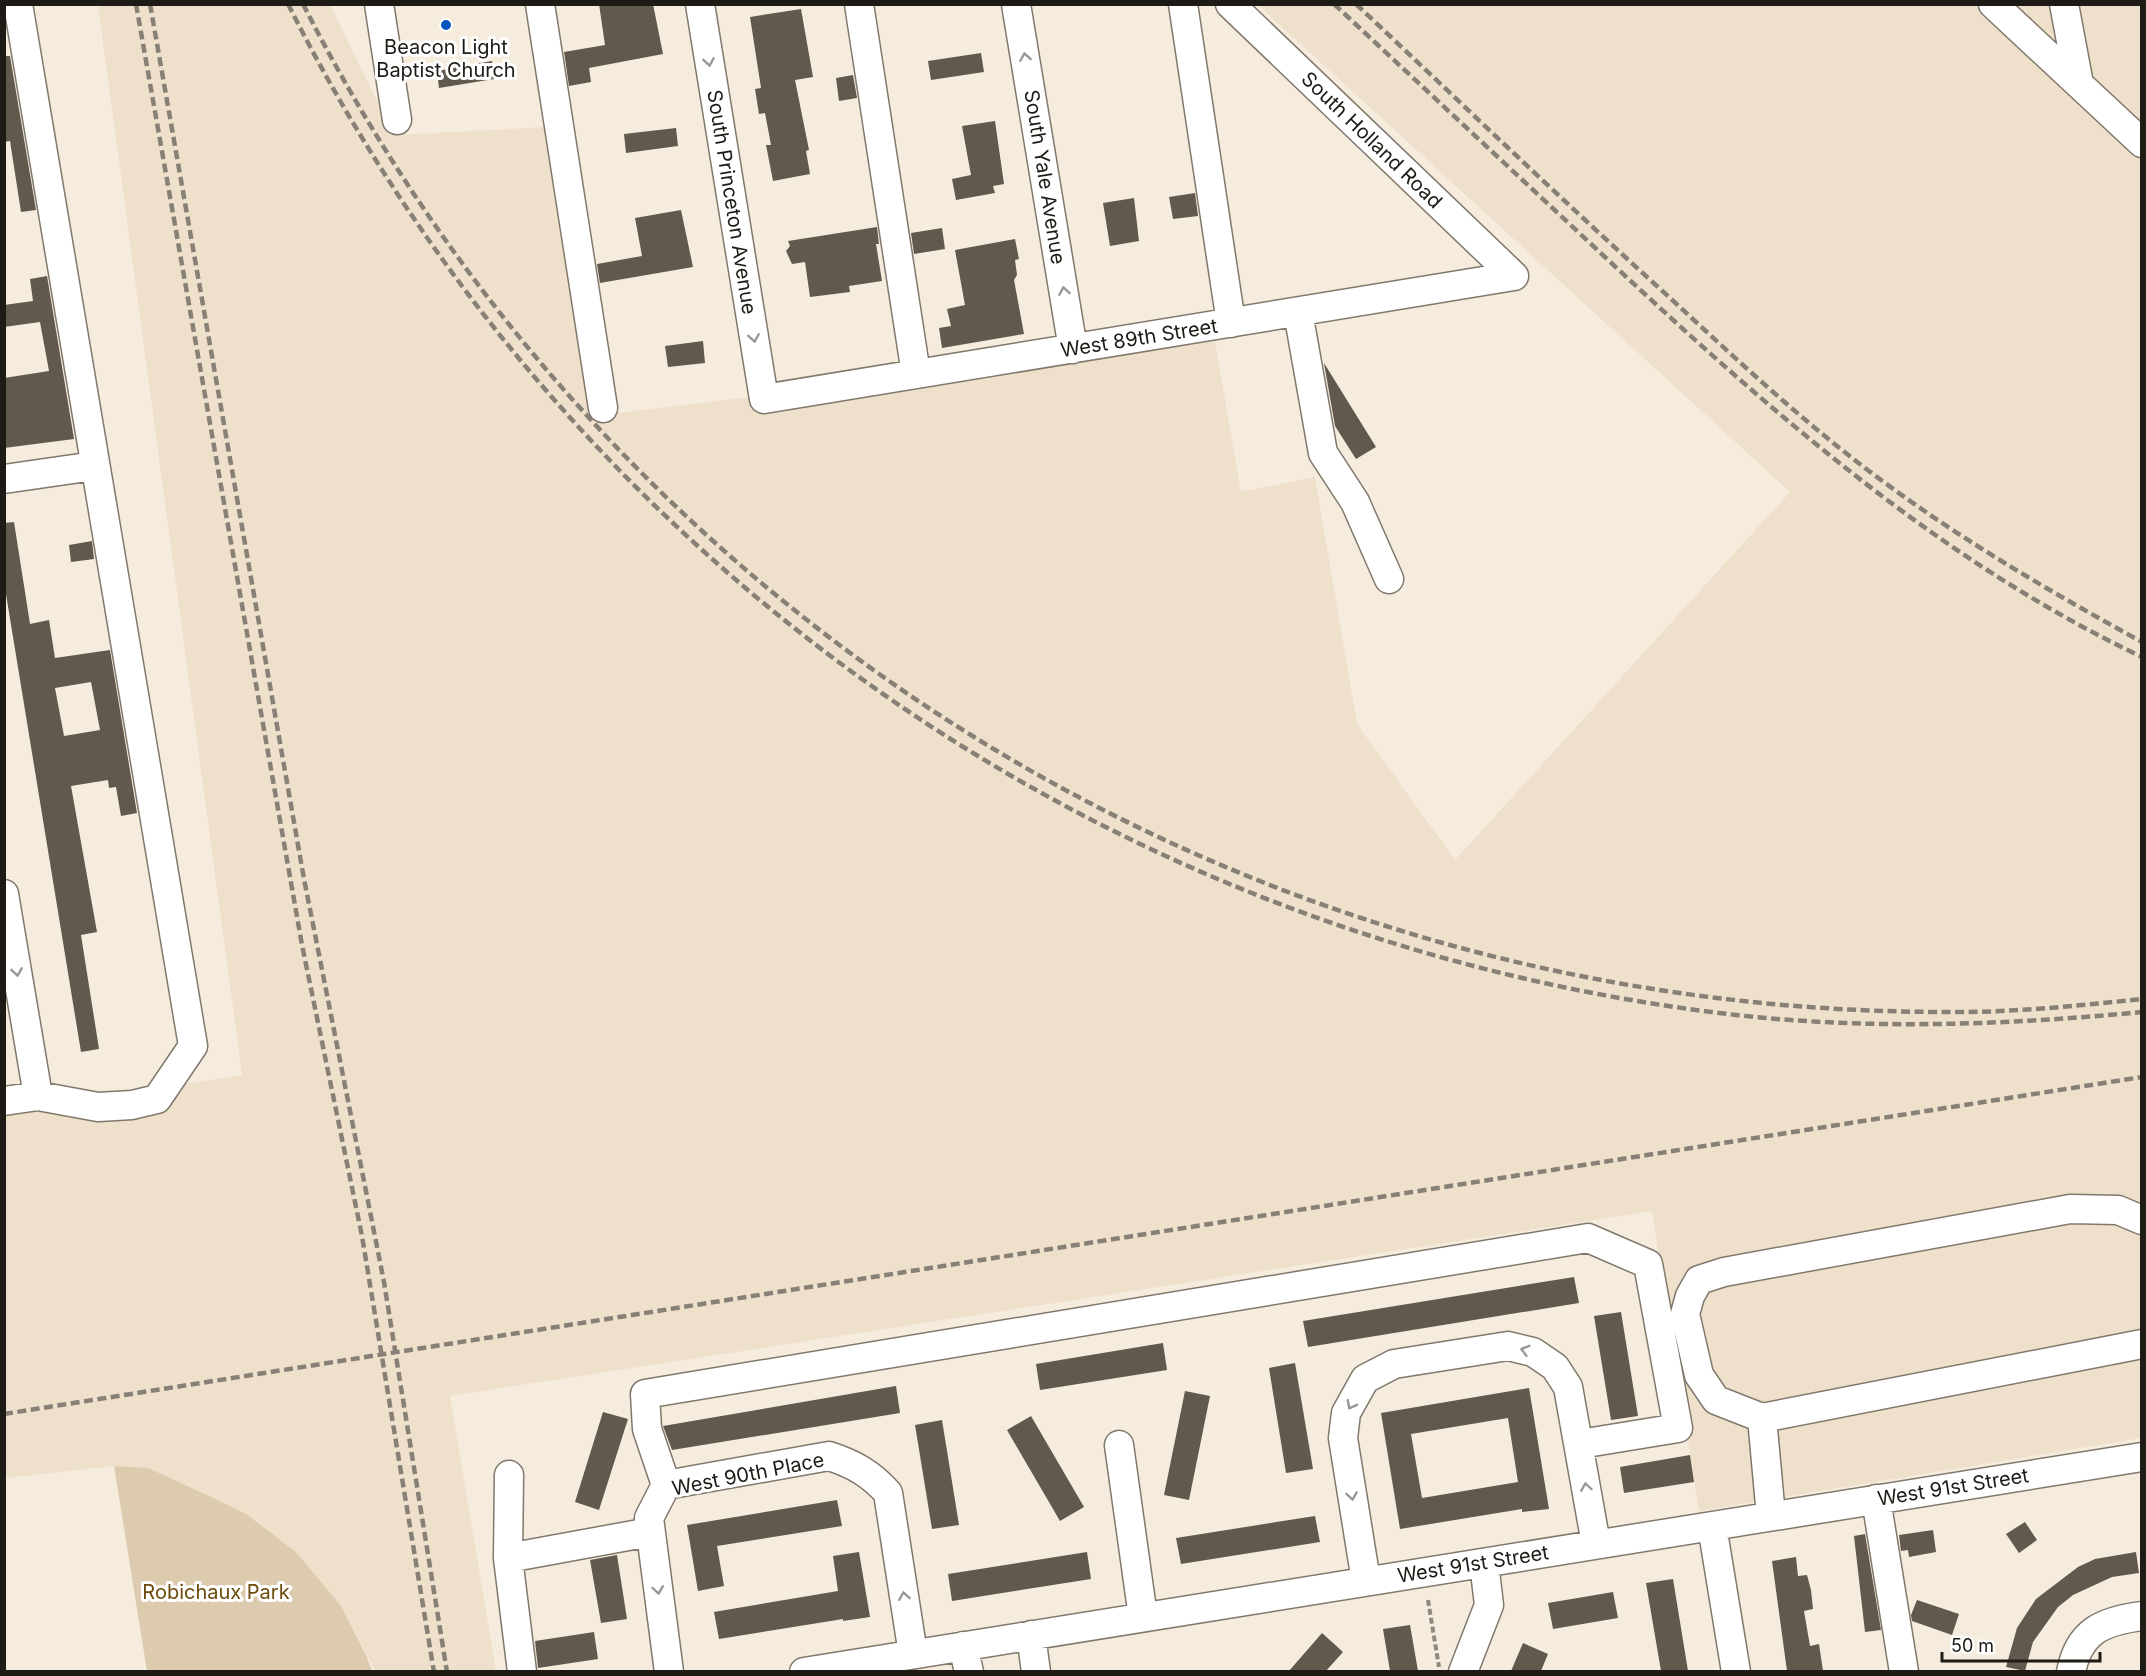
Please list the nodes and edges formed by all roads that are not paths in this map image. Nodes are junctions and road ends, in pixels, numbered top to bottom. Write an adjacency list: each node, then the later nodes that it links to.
1 (18, 4): 21 (street)
2 (379, 4): 12 (street)
3 (540, 4): 20 (street)
4 (700, 4): 19 (street, South Princeton Avenue, one-way to 19)
5 (859, 4): 18 (street)
6 (1016, 4): 17 (street, South Yale Avenue, one-way to 6)
7 (1183, 4): 16 (street)
8 (1230, 4): 14 (street, South Holland Road)
9 (1993, 4): 11 (street)
10 (2064, 4): 11 (street)
11 (2079, 84): 13 (street)
12 (397, 120)
13 (2142, 143)
14 (1514, 276): 15 (street, West 89th Street)
15 (1298, 312): 16 (street, West 89th Street); 23 (street)
16 (1231, 323): 17 (street, West 89th Street)
17 (1073, 349): 18 (street, West 89th Street)
18 (916, 374): 19 (street, West 89th Street)
19 (764, 399)
20 (603, 408)
21 (94, 466): 22 (street); 25 (street)
22 (4, 479)
23 (1389, 579)
24 (4, 894): 25 (street, one-way to 25)
25 (38, 1096): 26 (street)
26 (4, 1101)
27 (2142, 1220): 29 (street)
28 (2142, 1344): 29 (street)
29 (1762, 1418): 36 (street)
30 (1580, 1444): 34 (street); 39 (street, one-way to 30); 42 (street, one-way to 42)
31 (1119, 1445): 44 (street)
32 (2142, 1457): 35 (street, West 91st Street)
33 (509, 1475): 40 (street)
34 (666, 1485): 37 (street, West 90th Place); 46 (street, West 90th Place, one-way to 34)
35 (1876, 1499): 36 (street, West 91st Street); 55 (street)
36 (1771, 1516): 38 (street, West 91st Street)
37 (649, 1525): 40 (street); 50 (street, one-way to 50)
38 (1712, 1526): 39 (street, West 91st Street); 54 (street)
39 (1596, 1544): 41 (street, West 91st Street)
40 (508, 1558): 49 (street)
41 (1484, 1563): 42 (street, West 91st Street); 53 (street)
42 (1366, 1581): 44 (street, West 91st Street)
43 (2142, 1616): 48 (street)
44 (1143, 1617): 45 (street, West 91st Street)
45 (1030, 1635): 47 (street, West 91st Street); 52 (street)
46 (914, 1654): 47 (street, West 91st Street); 51 (street, West 91st Street)
47 (966, 1659)
48 (2073, 1661)
49 (522, 1671)
50 (669, 1671)
51 (804, 1671)
52 (1036, 1671)
53 (1463, 1671)
54 (1736, 1671)
55 (1904, 1671)

